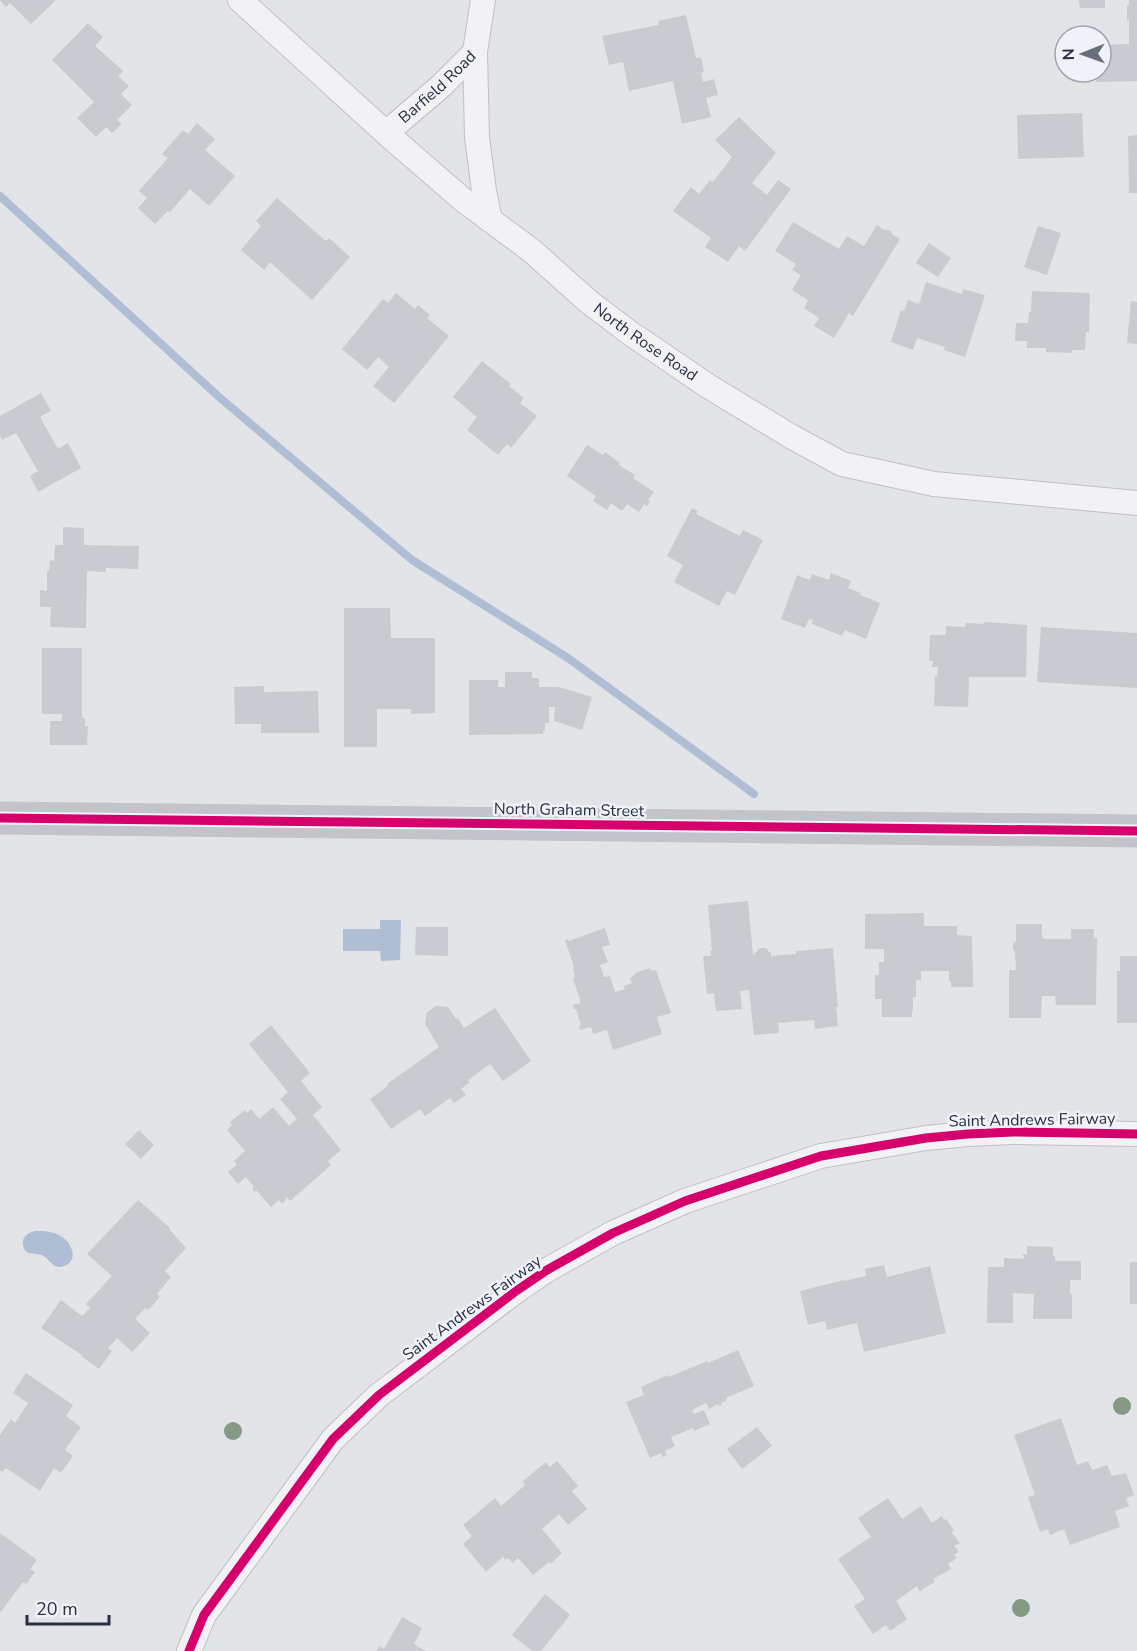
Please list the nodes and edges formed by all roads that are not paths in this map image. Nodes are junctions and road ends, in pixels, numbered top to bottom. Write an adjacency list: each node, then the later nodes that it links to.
1 (240, 0): 4 (street, North Rose Road)
2 (483, 0): 3 (street, Barfield Road)
3 (475, 52): 4 (street, Barfield Road); 5 (street)
4 (386, 133): 5 (street, North Rose Road)
5 (490, 220): 6 (street, North Rose Road)
6 (1137, 503)
7 (0, 818): 8 (main road, North Graham Street)
8 (1137, 831)
9 (1137, 1134): 10 (street, Saint Andrews Fairway)
10 (189, 1651)

